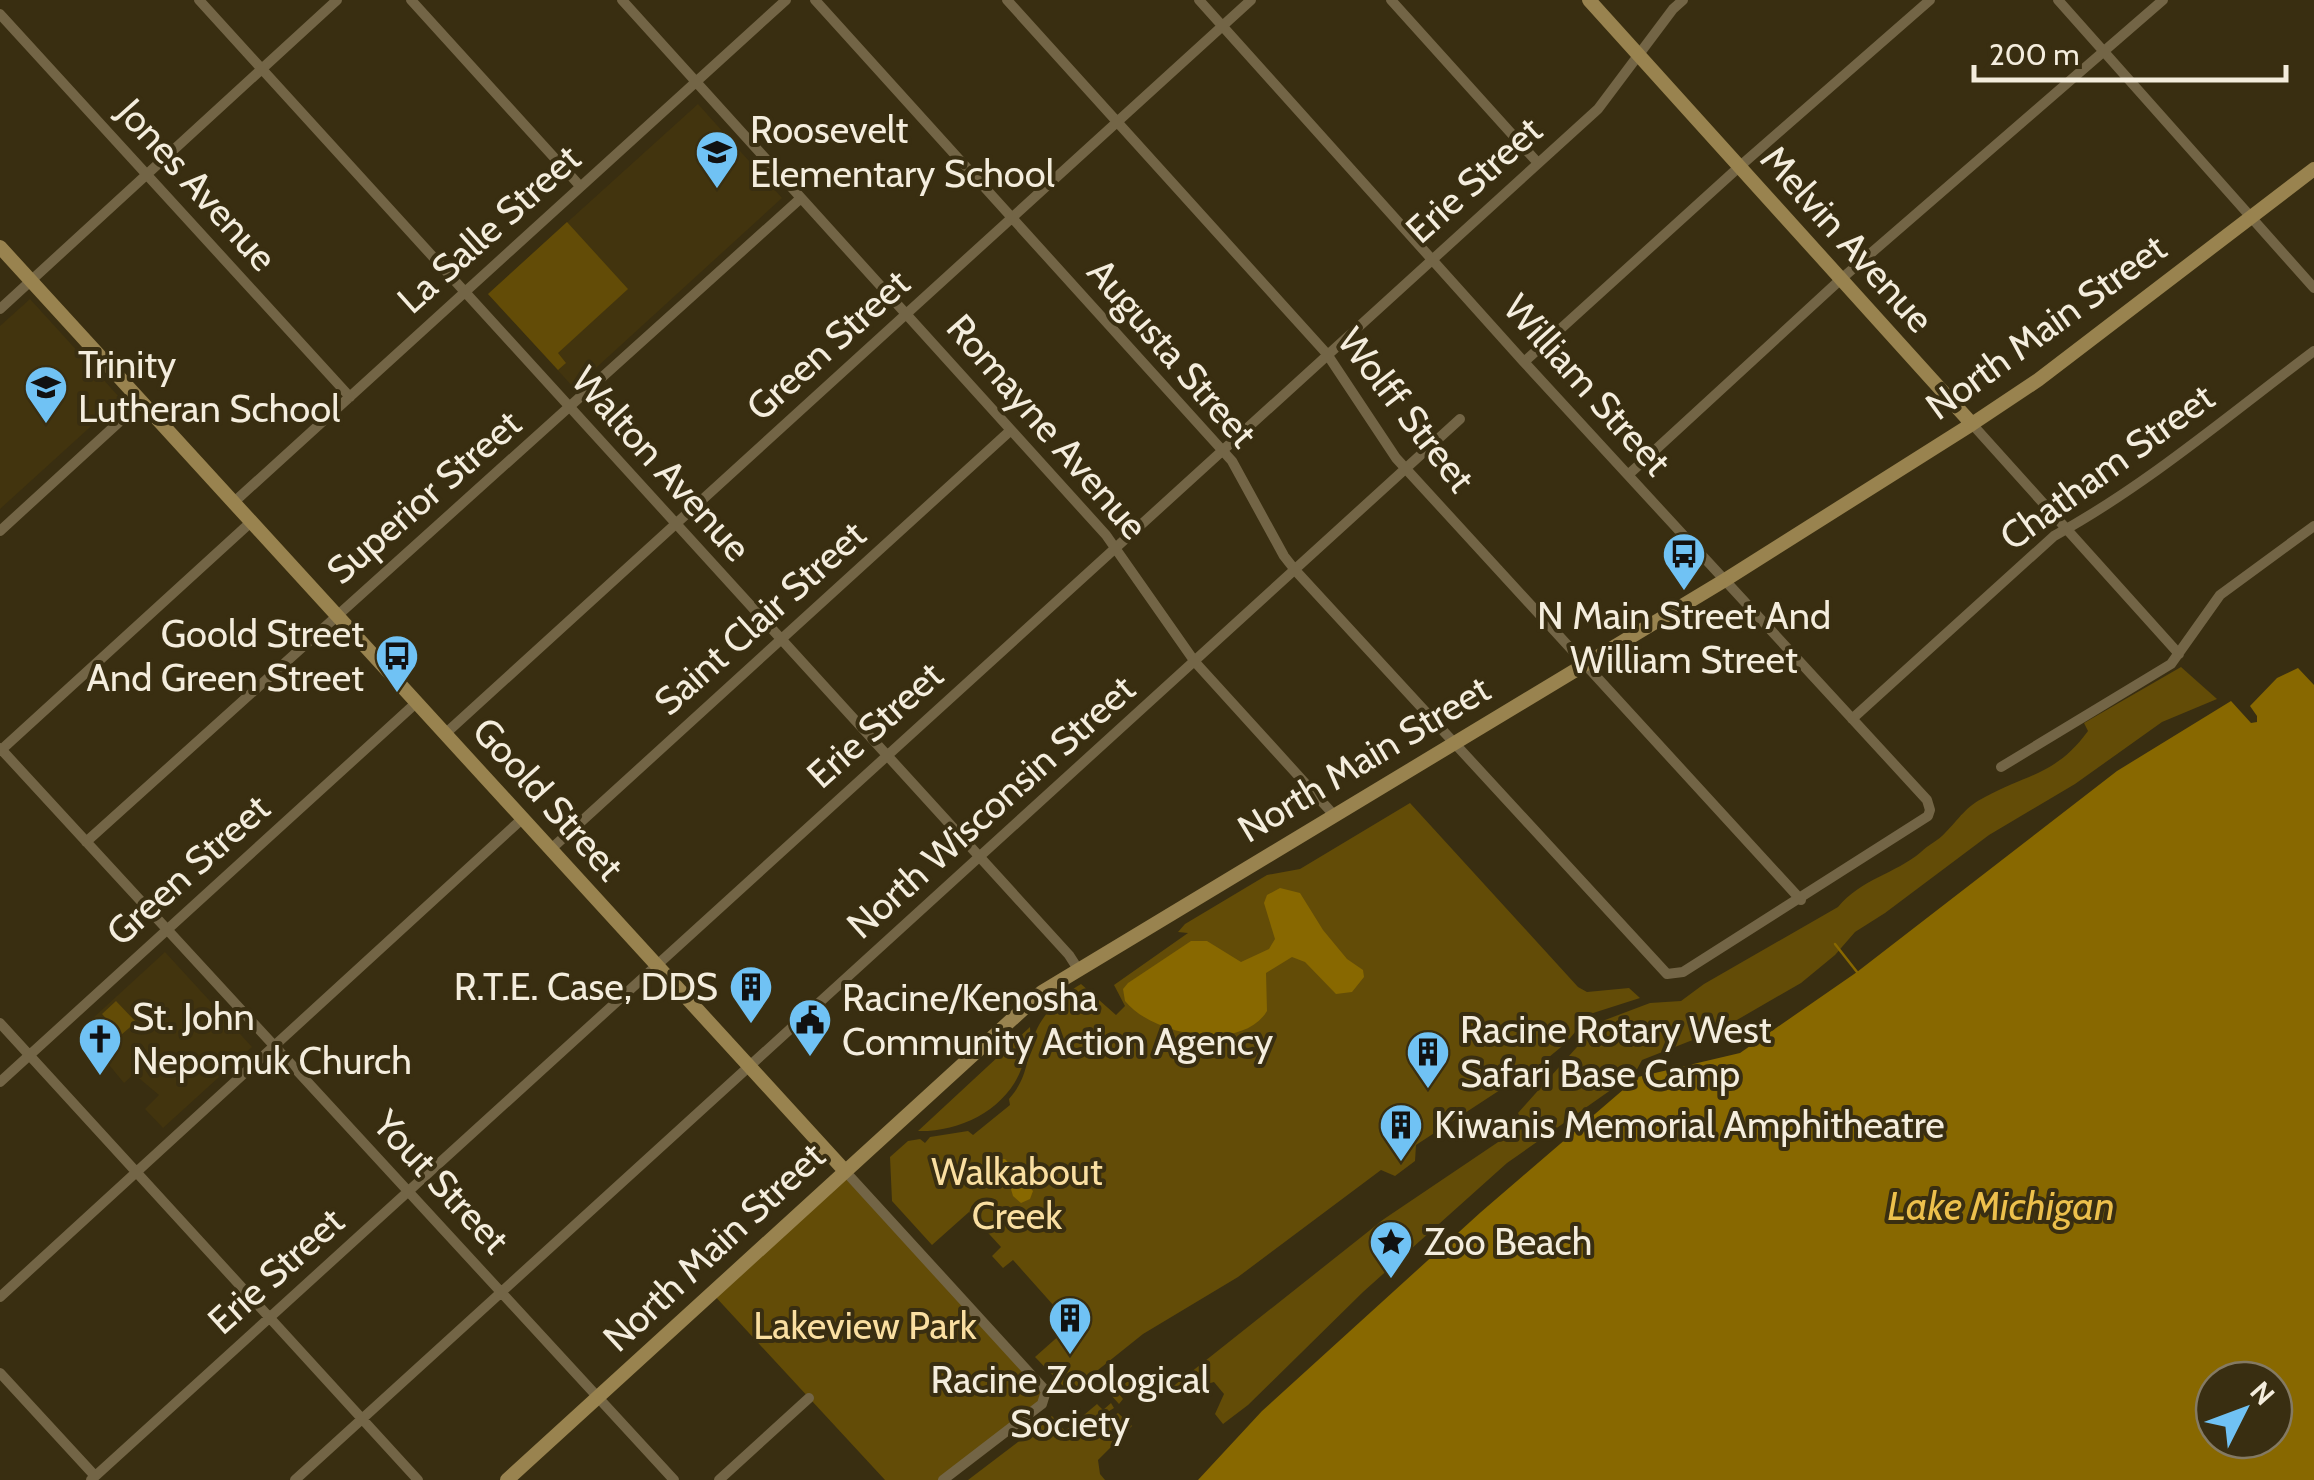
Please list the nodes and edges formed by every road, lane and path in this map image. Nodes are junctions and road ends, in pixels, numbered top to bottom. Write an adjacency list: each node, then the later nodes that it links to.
1 (199, 0): 20 (street, Walton Avenue)
2 (337, 0): 20 (street)
3 (411, 0): 27 (street)
4 (622, 0): 21 (street, Romayne Avenue)
5 (786, 0): 21 (street, La Salle Street)
6 (815, 0): 30 (street, Augusta Street)
7 (1007, 0): 22 (street, Wolff Street)
8 (1199, 0): 17 (street, William Street)
9 (1251, 0): 17 (street, Green Street)
10 (1391, 0): 23 (street)
11 (1589, 0): 19 (main road, Melvin Avenue)
12 (1683, 0): 19 (street, Erie Street)
13 (1930, 0): 24 (street)
14 (2058, 0): 18 (street)
15 (2163, 0): 18 (street)
16 (0, 14): 26 (street, Jones Avenue)
17 (1222, 26): 22 (street, Green Street); 32 (street, William Street)
18 (2103, 51): 29 (street); 33 (street)
19 (1638, 54): 23 (street, Erie Street); 24 (main road, Melvin Avenue)
20 (262, 69): 26 (street); 36 (street, Walton Avenue)
21 (696, 81): 27 (street, La Salle Street); 28 (street, Romayne Avenue)
22 (1117, 122): 30 (street, Green Street); 40 (street, Wolff Street)
23 (1538, 163): 32 (street, Erie Street)
24 (1738, 167): 33 (main road, Melvin Avenue); 41 (street)
25 (2314, 168): 29 (main road, North Main Street)
26 (146, 175): 34 (street); 42 (street, Jones Avenue)
27 (580, 186): 36 (street, La Salle Street)
28 (802, 198): 38 (street, Romayne Avenue); 44 (street, Superior Street)
29 (2250, 217): 35 (street); 46 (main road, North Main Street)
30 (1012, 218): 38 (street, Green Street); 48 (street, Augusta Street)
31 (0, 247): 34 (main road, Goold Street)
32 (1433, 258): 40 (street, Erie Street); 41 (street, William Street)
33 (1840, 280): 46 (main road, Melvin Avenue); 50 (street)
34 (31, 281): 37 (street); 43 (main road, Goold Street)
35 (2314, 288)
36 (465, 292): 42 (street, La Salle Street); 44 (street, Walton Avenue)
37 (0, 310)
38 (906, 314): 47 (street, Romayne Avenue); 53 (street, Green Street)
39 (2314, 350): 55 (street, Chatham Street)
40 (1328, 354): 48 (street, Erie Street); 49 (street, Wolff Street)
41 (1524, 362): 50 (street, William Street)
42 (350, 397): 51 (street, La Salle Street)
43 (142, 402): 51 (main road, Goold Street); 56 (street)
44 (570, 408): 53 (street, Walton Avenue); 60 (street, Superior Street)
45 (1460, 420): 49 (street, North Wisconsin Street)
46 (1972, 424): 55 (street, Melvin Avenue); 59 (main road, North Main Street)
47 (1012, 430): 57 (street, Romayne Avenue); 61 (street, Saint Clair Street)
48 (1222, 450): 57 (street, Erie Street); 58 (street, Augusta Street)
49 (1406, 469): 58 (street, North Wisconsin Street); 64 (street, Wolff Street)
50 (1628, 475): 59 (street, William Street)
51 (234, 503): 52 (main road, Goold Street)
52 (251, 522): 60 (main road, Goold Street); 69 (street)
53 (676, 524): 61 (street, Walton Avenue); 67 (street, Green Street)
54 (2314, 526): 62 (street)
55 (2066, 529): 62 (street, Melvin Avenue); 66 (street, Chatham Street)
56 (0, 531)
57 (1116, 546): 63 (street, Romayne Avenue); 70 (street, Erie Street)
58 (1295, 570): 63 (street, North Wisconsin Street); 68 (street, Augusta Street)
59 (1724, 580): 64 (main road, North Main Street); 66 (street, William Street)
60 (335, 614): 65 (main road, Goold Street); 74 (street, Superior Street)
61 (781, 640): 70 (street, Walton Avenue); 75 (street, Saint Clair Street)
62 (2179, 654): 71 (street)
63 (1194, 662): 72 (street, Romayne Avenue); 76 (street, North Wisconsin Street)
64 (1586, 663): 68 (main road, North Main Street); 77 (street, Wolff Street)
65 (416, 703): 67 (main road, Goold Street); 78 (street, Green Street)
66 (1852, 720): 77 (street, William Street)
67 (444, 734): 73 (main road, Goold Street)
68 (1454, 743): 72 (main road, North Main Street); 77 (street, Augusta Street)
69 (0, 750): 74 (street, Yout Street)
70 (886, 756): 76 (street, Walton Avenue); 79 (street, Erie Street)
71 (2001, 767)
72 (1334, 814): 80 (main road, North Main Street)
73 (522, 819): 75 (main road, Goold Street); 82 (street)
74 (86, 842): 78 (street, Yout Street)
75 (550, 850): 79 (main road, Goold Street)
76 (981, 858): 80 (street, Walton Avenue); 84 (street, North Wisconsin Street)
77 (1801, 900)
78 (167, 930): 82 (street, Yout Street); 83 (street, Green Street)
79 (656, 965): 84 (main road, Goold Street); 88 (street, Erie Street)
80 (1078, 969): 86 (main road, North Main Street)
81 (0, 1024): 83 (street)
82 (274, 1046): 87 (street); 88 (street, Yout Street)
83 (30, 1056): 85 (street, Green Street); 87 (street)
84 (750, 1068): 86 (main road, Goold Street); 89 (street, North Wisconsin Street)
85 (0, 1082)
86 (845, 1170): 93 (main road, North Main Street); 102 (street, Goold Street)
87 (136, 1172): 90 (street); 91 (street)
88 (408, 1191): 89 (street, Yout Street); 91 (street, Erie Street)
89 (502, 1293): 93 (street, Yout Street); 95 (street, North Wisconsin Street)
90 (0, 1297)
91 (269, 1318): 95 (street); 96 (street, Erie Street)
92 (0, 1372): 96 (street)
93 (598, 1397): 99 (main road, North Main Street); 100 (street, Yout Street)
94 (809, 1398): 101 (street)
95 (362, 1419): 97 (street, North Wisconsin Street); 98 (street)
96 (93, 1478)
97 (295, 1480)
98 (418, 1480)
99 (507, 1480)
100 (674, 1480)
101 (719, 1480)
102 (943, 1480)

